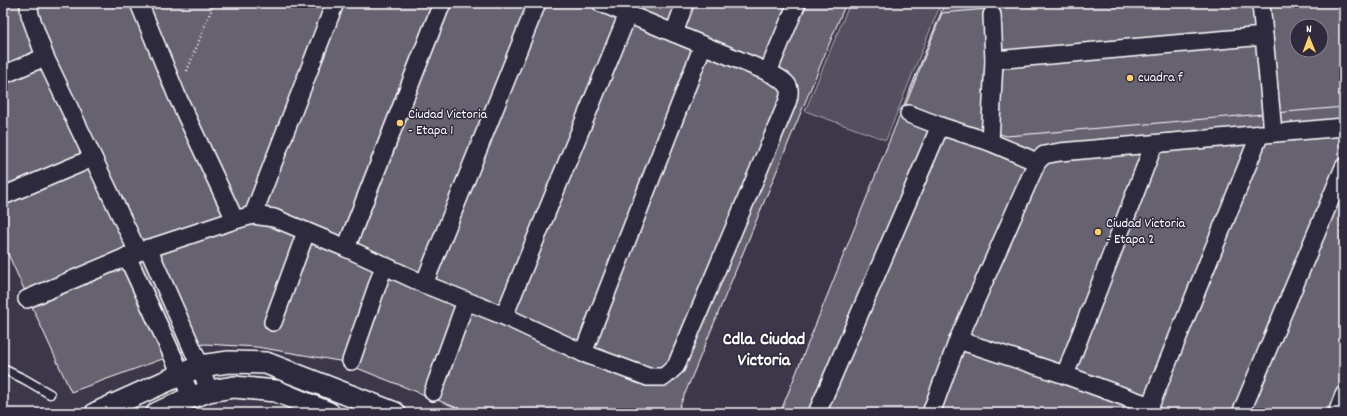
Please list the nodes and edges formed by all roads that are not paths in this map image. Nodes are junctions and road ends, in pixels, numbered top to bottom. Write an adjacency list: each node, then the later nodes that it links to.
1 (31, 3): 15 (street)
2 (139, 3): 30 (street)
3 (335, 3): 29 (street)
4 (442, 3): 32 (street)
5 (537, 3): 35 (street)
6 (601, 3): 10 (street)
7 (684, 3): 12 (street)
8 (798, 3): 17 (street)
9 (1261, 3): 13 (street)
10 (628, 14): 12 (street); 38 (street)
11 (992, 15): 16 (street)
12 (674, 33): 14 (street)
13 (1264, 36): 16 (street); 22 (street)
14 (703, 45): 17 (street); 41 (street)
15 (45, 57): 18 (street); 25 (street)
16 (994, 60): 23 (street)
17 (768, 72): 41 (street)
18 (3, 75)
19 (909, 114): 20 (street)
20 (940, 126): 23 (street); 54 (street)
21 (1344, 127): 22 (street)
22 (1266, 134): 24 (street); 45 (street)
23 (990, 142): 26 (street)
24 (1154, 144): 26 (street); 45 (street)
25 (93, 158): 28 (street); 33 (street)
26 (1037, 162): 40 (street)
27 (1344, 167): 56 (street)
28 (3, 196)
29 (253, 215): 30 (street); 31 (street)
30 (235, 220): 33 (street)
31 (306, 232): 32 (street); 39 (street)
32 (346, 248): 34 (street)
33 (138, 252): 36 (street); 44 (street); 44 (street)
34 (384, 266): 35 (street); 42 (street)
35 (424, 284): 37 (street)
36 (27, 299)
37 (466, 301): 38 (street); 46 (street)
38 (504, 316): 41 (street)
39 (273, 322)
40 (958, 340): 45 (street); 55 (street)
41 (583, 353)
42 (351, 361)
43 (3, 369): 47 (lane)
44 (191, 370): 48 (street); 50 (street); 53 (street)
45 (1065, 375)
46 (433, 392)
47 (50, 394)
48 (201, 394): 51 (street); 52 (street)
49 (1344, 395): 57 (street)
50 (96, 413)
51 (157, 413)
52 (329, 413)
53 (395, 413)
54 (816, 413)
55 (931, 413)
56 (1241, 413)
57 (1337, 413)

